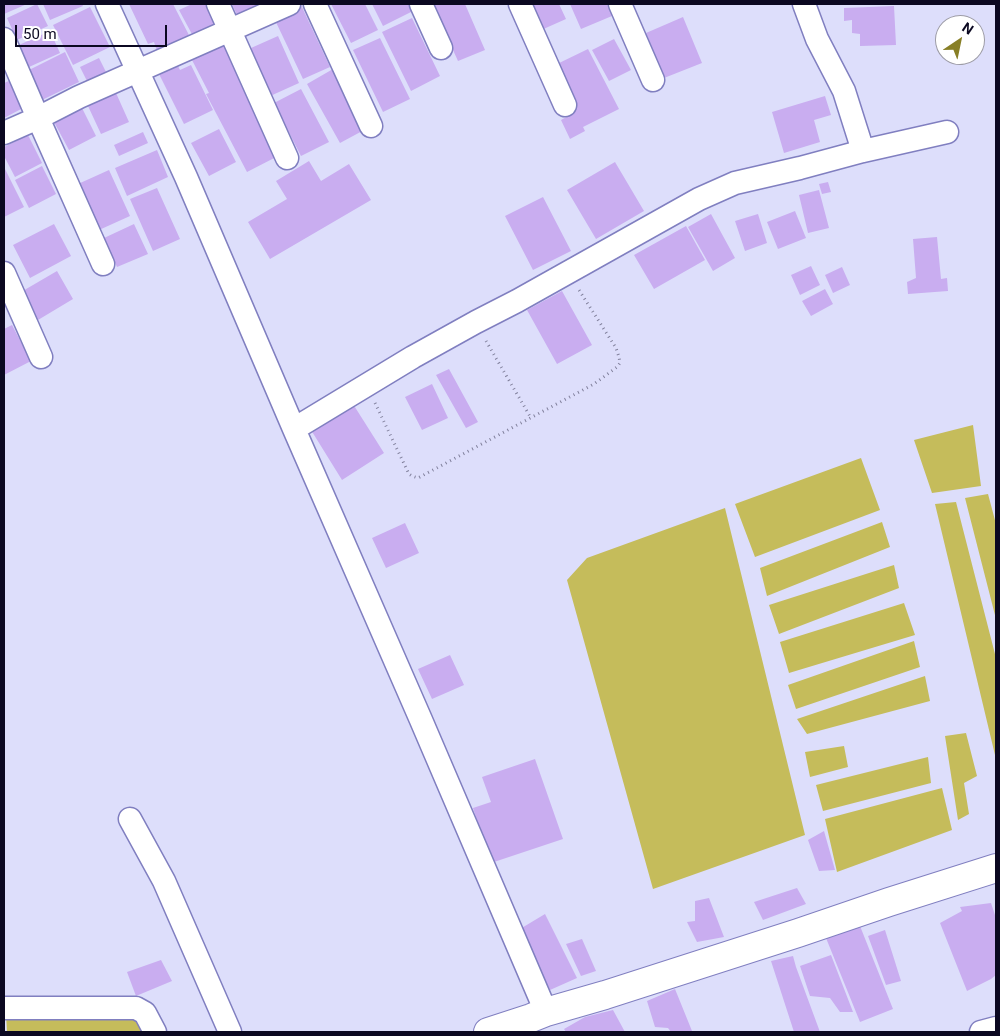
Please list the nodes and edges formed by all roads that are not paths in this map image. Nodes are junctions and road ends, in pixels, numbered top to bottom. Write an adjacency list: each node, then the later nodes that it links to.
1 (108, 4): 12 (street)
2 (218, 4): 9 (street)
3 (289, 4): 9 (street)
4 (315, 4): 16 (street)
5 (421, 4): 11 (street)
6 (520, 4): 14 (street)
7 (620, 4): 13 (street)
8 (804, 4): 19 (street)
9 (229, 31): 12 (street); 20 (street)
10 (4, 39): 15 (street)
11 (441, 48)
12 (138, 71): 15 (street); 24 (street)
13 (653, 80)
14 (565, 105)
15 (38, 118): 18 (street); 21 (street)
16 (371, 126)
17 (947, 132): 19 (street)
18 (4, 133)
19 (863, 151): 24 (street)
20 (287, 158)
21 (103, 264)
22 (4, 273): 23 (street)
23 (41, 357)
24 (294, 429): 28 (street)
25 (130, 819): 31 (street)
26 (996, 868): 28 (highway)
27 (4, 1008): 30 (street)
28 (538, 1021): 32 (highway)
29 (996, 1028): 33 (street)
30 (155, 1032)
31 (230, 1032)
32 (488, 1032)
33 (981, 1032)

